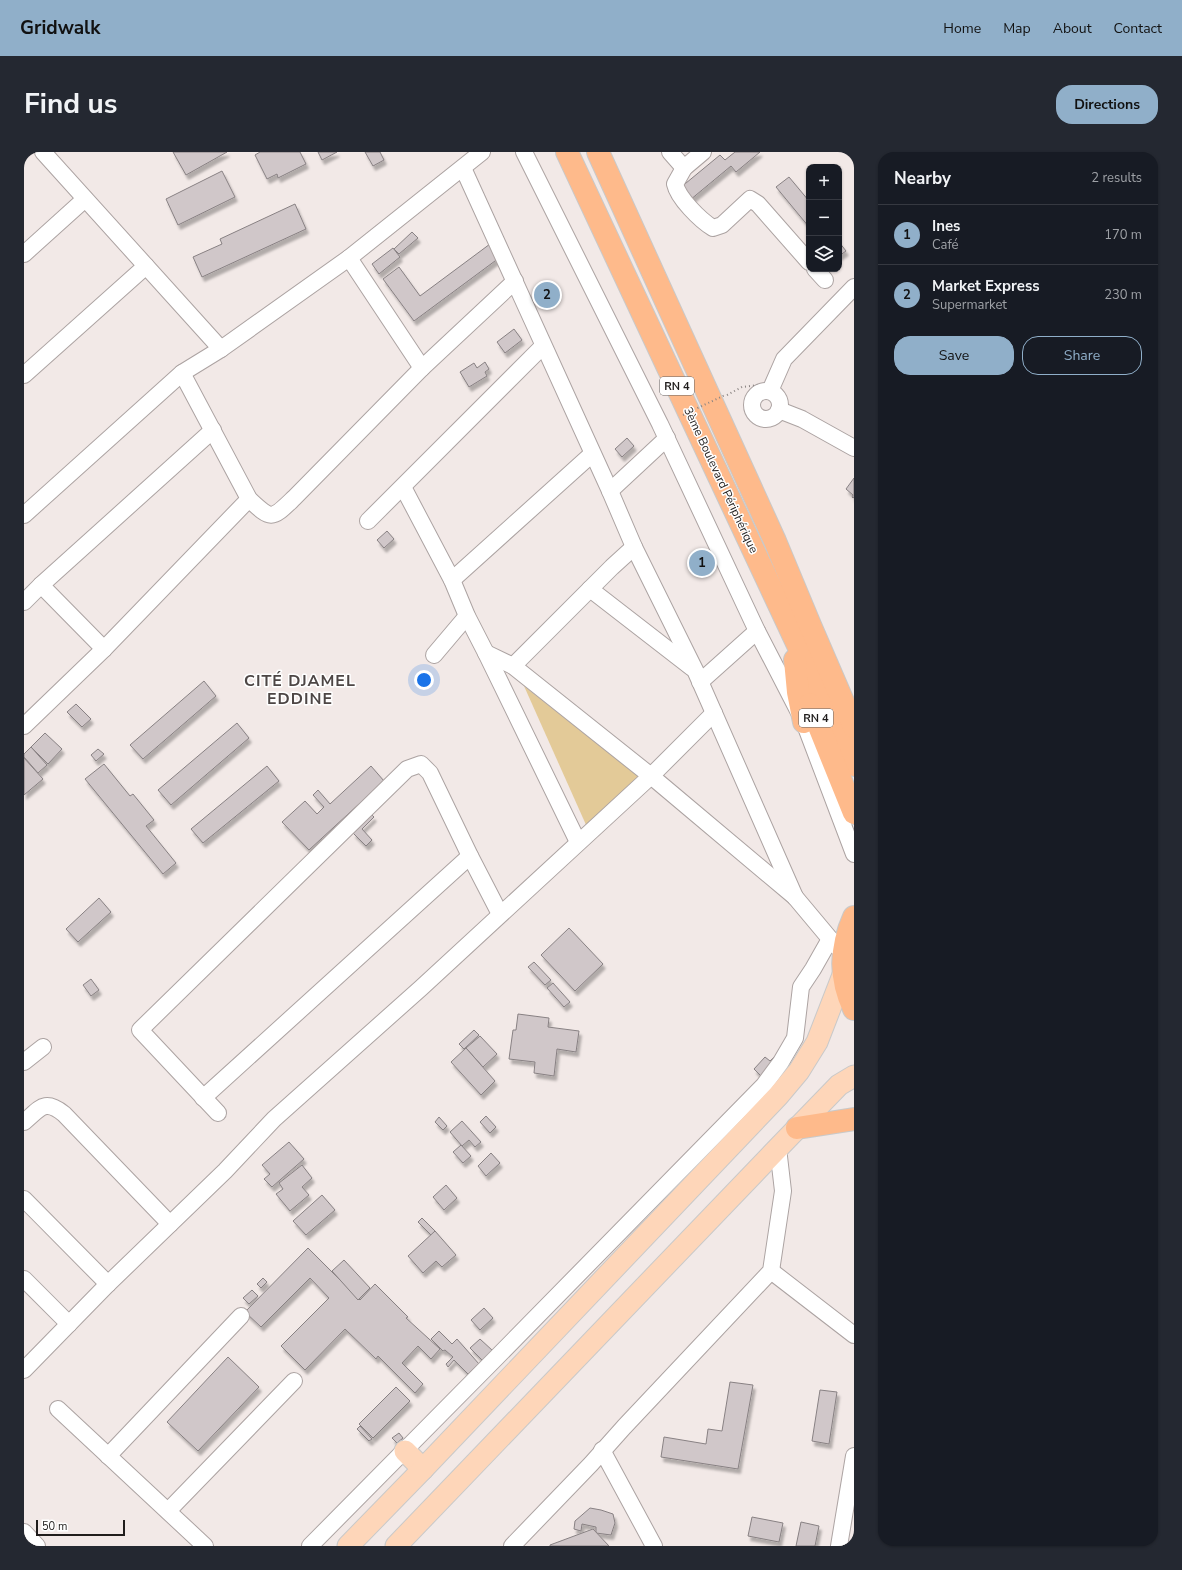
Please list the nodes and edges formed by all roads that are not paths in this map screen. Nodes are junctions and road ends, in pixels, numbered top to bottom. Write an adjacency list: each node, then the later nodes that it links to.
1 (43, 152): 10 (street)
2 (482, 152): 8 (street)
3 (524, 152): 25 (street)
4 (567, 152): 40 (highway, 3ème Boulevard Périphérique / RN 4)
5 (598, 152): 33 (highway, 3ème Boulevard Périphérique / RN 4)
6 (670, 152): 9 (street)
7 (703, 152): 9 (street)
8 (463, 168): 12 (street); 15 (street)
9 (684, 168): 13 (street)
10 (85, 199): 11 (street); 14 (street)
11 (24, 254)
12 (348, 258): 18 (street); 19 (street)
13 (806, 259)
14 (146, 266): 18 (street); 21 (street)
15 (515, 281): 17 (street); 19 (street)
16 (854, 287): 22 (street)
17 (543, 346): 27 (street); 28 (street)
18 (221, 349): 20 (street)
19 (422, 368): 30 (street)
20 (182, 373): 24 (street); 31 (street)
21 (24, 375)
22 (770, 391): 23 (street); 23 (street)
23 (779, 410): 26 (street)
24 (213, 430): 30 (street); 36 (street)
25 (667, 438): 29 (street); 41 (street)
26 (854, 448)
27 (592, 454): 29 (street); 35 (street)
28 (403, 487): 32 (street); 35 (street)
29 (610, 491): 34 (street)
30 (249, 499): 42 (street)
31 (24, 515)
32 (368, 521)
33 (775, 541): 48 (highway, RN 4); 52 (highway, 3ème Boulevard Périphérique / RN 4)
34 (634, 548): 37 (street); 47 (street)
35 (452, 580): 39 (street)
36 (41, 585): 38 (street); 42 (street)
37 (590, 590): 46 (street); 47 (street)
38 (24, 602)
39 (467, 616): 43 (street); 44 (street)
40 (786, 620): 45 (highway, RN 4); 53 (highway, 3ème Boulevard Périphérique / RN 4)
41 (758, 631): 47 (street); 50 (street)
42 (104, 649): 51 (street)
43 (486, 653): 46 (street); 56 (street)
44 (434, 655)
45 (795, 660): 50 (highway); 55 (highway, RN 4)
46 (513, 666): 54 (street)
47 (698, 676): 49 (street)
48 (854, 696)
49 (714, 713): 54 (street); 59 (street)
50 (804, 722): 57 (street)
51 (24, 726)
52 (854, 727)
53 (854, 765)
54 (651, 776): 56 (street); 59 (street)
55 (854, 814)
56 (578, 842): 60 (street)
57 (854, 854)
58 (470, 856): 60 (street); 69 (street); 69 (street)
59 (795, 897): 62 (street)
60 (500, 914): 76 (street)
61 (854, 917): 62 (highway)
62 (836, 946): 63 (highway); 68 (street)
63 (843, 975): 64 (highway); 68 (main road)
64 (854, 1009)
65 (43, 1047): 66 (street)
66 (24, 1062)
67 (854, 1076): 73 (main road)
68 (771, 1090): 87 (street); 90 (main road)
69 (203, 1098): 70 (street)
70 (218, 1113)
71 (854, 1119): 73 (highway)
72 (24, 1122): 76 (street)
73 (797, 1128): 74 (main road)
74 (778, 1148): 77 (street); 97 (main road)
75 (24, 1198): 79 (street)
76 (170, 1224): 79 (street)
77 (771, 1271): 82 (street); 86 (street)
78 (24, 1279): 81 (street)
79 (108, 1284): 81 (street)
80 (241, 1316): 88 (street)
81 (69, 1324): 83 (street)
82 (854, 1335)
83 (24, 1370)
84 (294, 1381): 91 (street)
85 (58, 1409): 88 (street)
86 (602, 1450): 98 (street); 99 (street)
87 (405, 1451): 90 (main road); 95 (street)
88 (108, 1456): 91 (street)
89 (854, 1456): 100 (street)
90 (423, 1470): 96 (main road)
91 (168, 1511): 94 (street)
92 (24, 1532): 93 (street)
93 (37, 1546)
94 (205, 1546)
95 (310, 1546)
96 (348, 1546)
97 (396, 1546)
98 (512, 1546)
99 (654, 1546)
100 (839, 1546)

